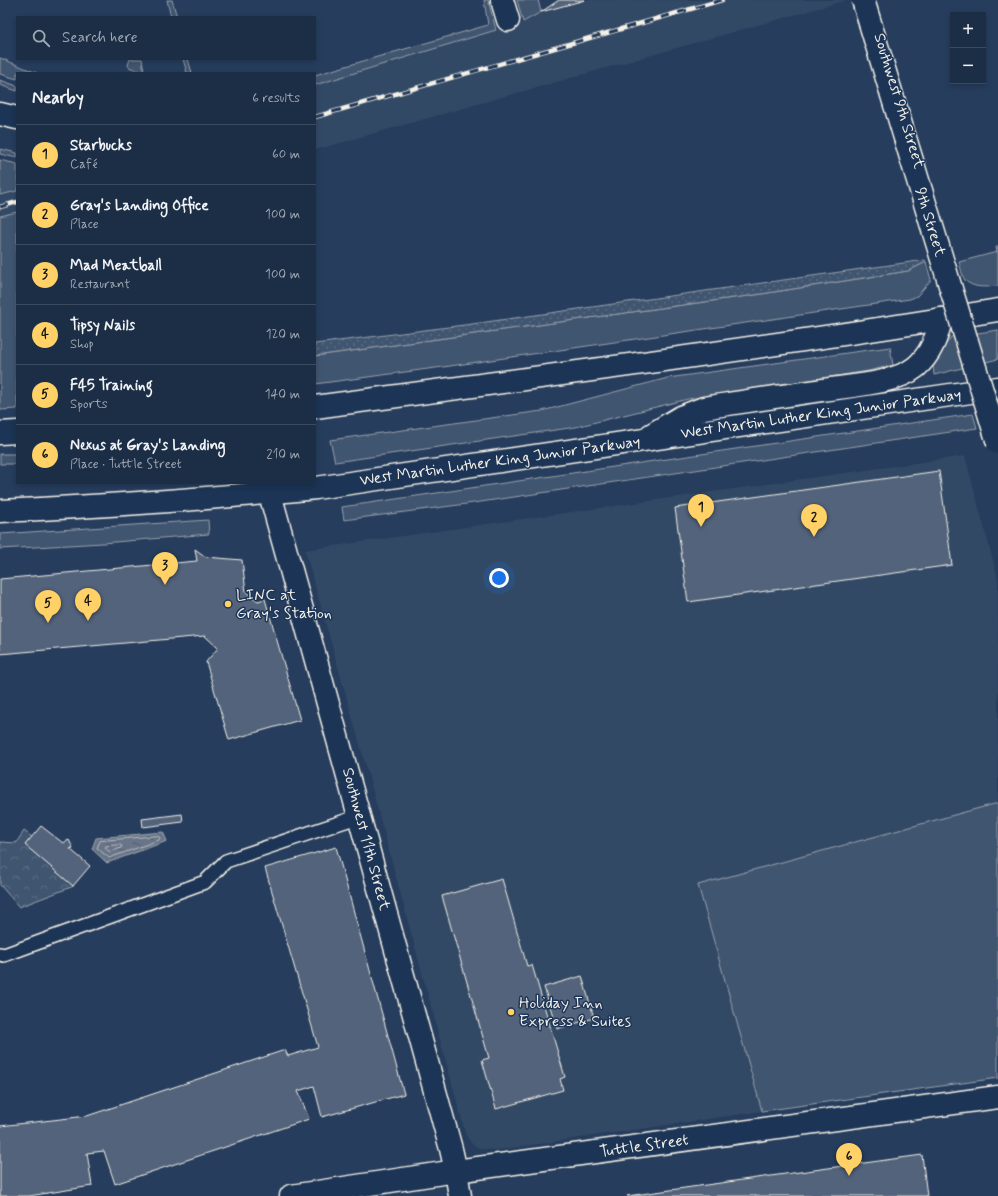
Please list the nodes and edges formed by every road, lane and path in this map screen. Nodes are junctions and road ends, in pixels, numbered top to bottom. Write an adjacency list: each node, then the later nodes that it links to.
1 (502, 0): 4 (main road)
2 (863, 0): 14 (main road, 9th Street, bridge)
3 (868, 0): 8 (main road, Southwest 9th Street)
4 (508, 20)
5 (0, 114): 6 (main road)
6 (16, 118)
7 (998, 310): 8 (main road)
8 (941, 319): 10 (main road); 13 (main road, Southwest 9th Street)
9 (998, 388): 13 (main road, West Martin Luther King Junior Parkway)
10 (316, 407)
11 (16, 432): 12 (main road)
12 (0, 433)
13 (641, 440): 15 (main road, West Martin Luther King Junior Parkway)
14 (998, 443)
15 (269, 488): 16 (main road, West Martin Luther King Junior Parkway); 17 (main road, Southwest 11th Street)
16 (0, 511)
17 (360, 816): 18 (lane); 20 (main road, Southwest 11th Street)
18 (0, 954)
19 (998, 1097): 20 (main road, Tuttle Street)
20 (456, 1171): 21 (main road, Tuttle Street); 22 (main road, Southwest 11th Street)
21 (291, 1196)
22 (460, 1196)

